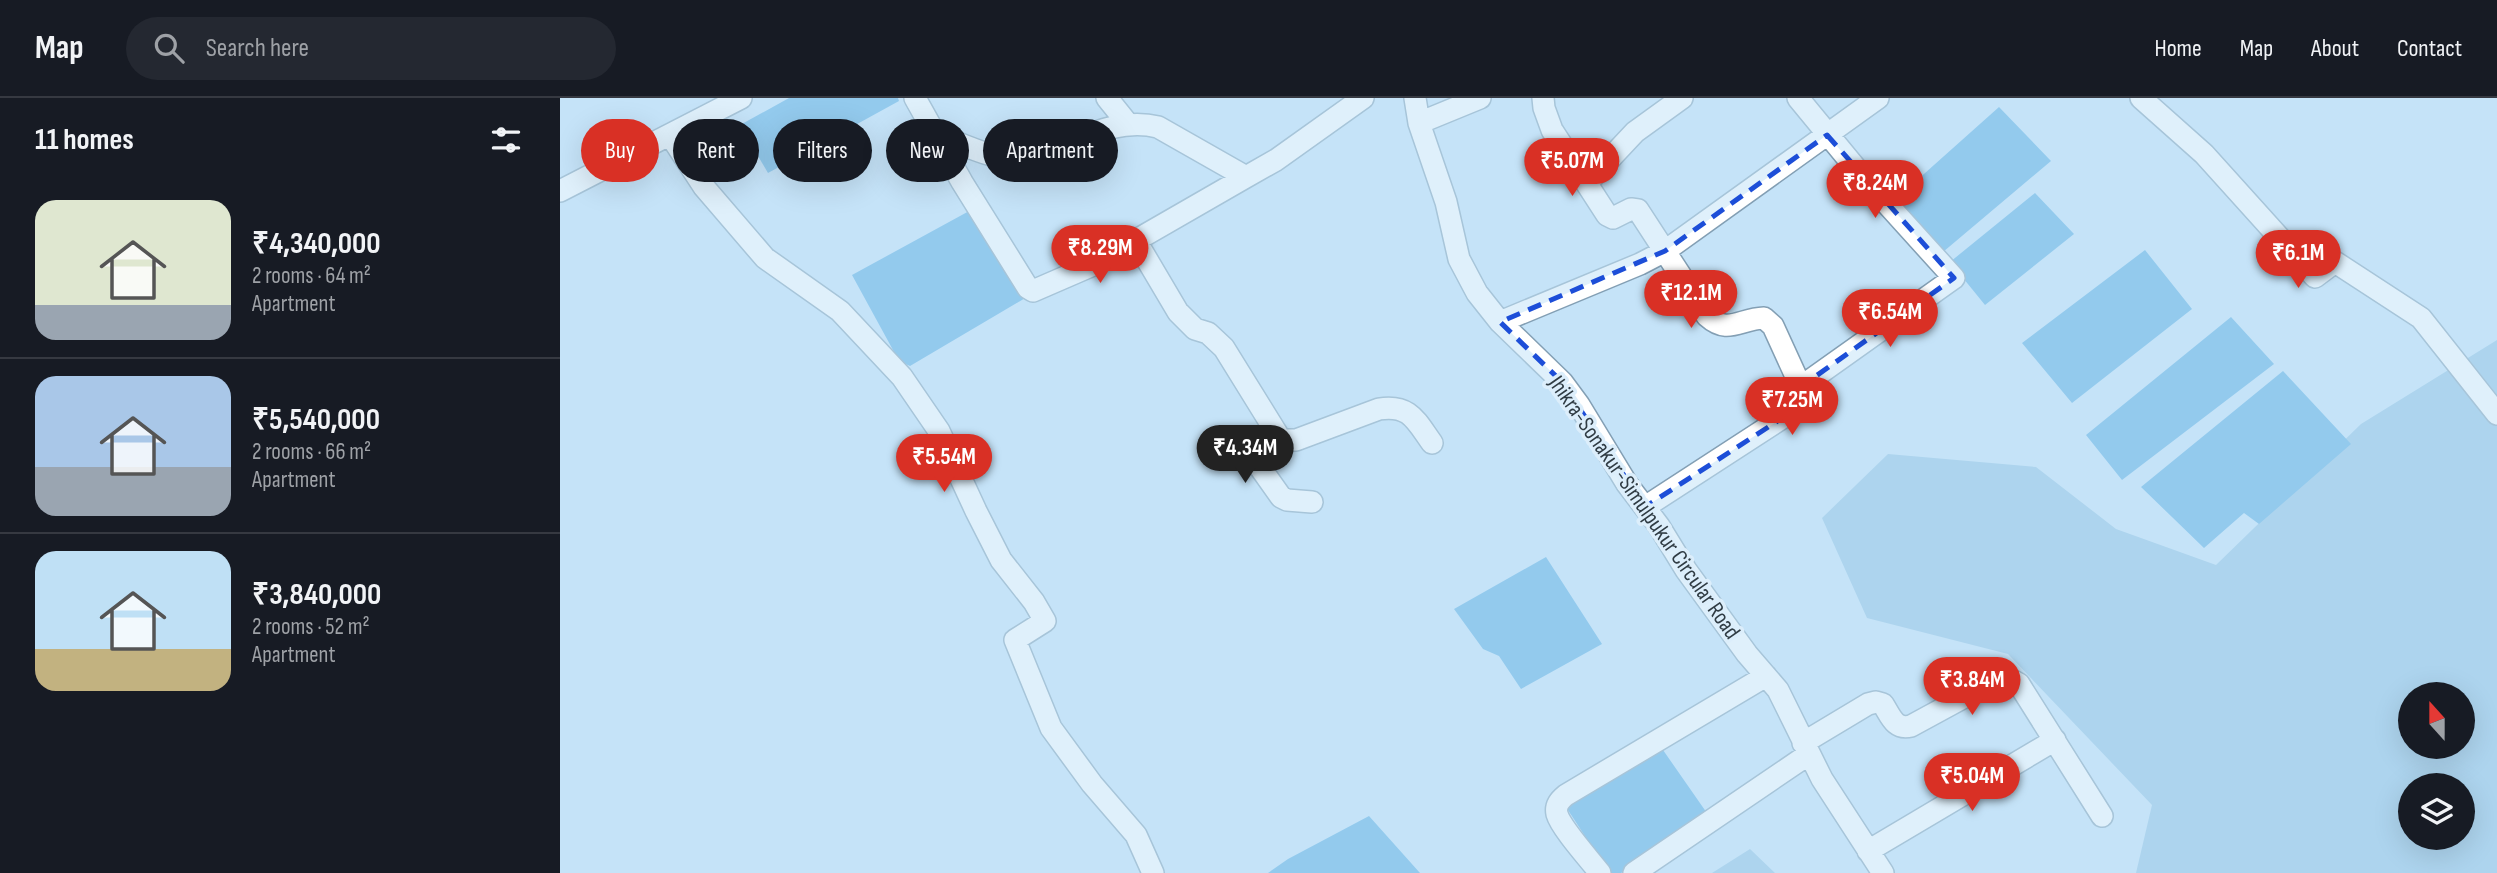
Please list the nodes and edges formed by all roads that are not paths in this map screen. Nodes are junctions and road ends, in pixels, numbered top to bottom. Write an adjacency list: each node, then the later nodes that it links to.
1 (741, 98): 15 (street)
2 (915, 98): 12 (street)
3 (1107, 98): 14 (street)
4 (1363, 98): 18 (street)
5 (1415, 98): 13 (street, Jhikra-Sonakur-Simulpukur Circular Road)
6 (1480, 98): 13 (street)
7 (1543, 98): 20 (street)
8 (1682, 98): 20 (street)
9 (1798, 98): 16 (street)
10 (1878, 98): 16 (street)
11 (2140, 98): 26 (street)
12 (927, 119)
13 (1419, 123): 24 (street, Jhikra-Sonakur-Simulpukur Circular Road)
14 (1128, 124): 17 (street); 18 (street)
15 (670, 135): 21 (street); 36 (street)
16 (1828, 135): 23 (street); 25 (street)
17 (969, 146)
18 (1246, 177): 22 (street)
19 (964, 182): 22 (street)
20 (1588, 182): 23 (street)
21 (560, 191)
22 (1136, 241): 27 (street)
23 (1665, 251): 24 (street); 25 (street)
24 (1500, 322): 30 (street, Jhikra-Sonakur-Simulpukur Circular Road)
25 (1802, 386): 30 (street)
26 (2497, 414)
27 (1287, 441): 28 (street); 29 (street)
28 (1432, 443)
29 (1312, 502)
30 (1645, 507): 31 (street, Jhikra-Sonakur-Simulpukur Circular Road)
31 (1766, 676): 33 (street, Jhikra-Sonakur-Simulpukur Circular Road); 37 (street)
32 (2054, 740): 33 (street); 34 (street); 35 (street)
33 (1806, 748): 35 (street, Jhikra-Sonakur-Simulpukur Circular Road); 38 (street)
34 (2102, 816)
35 (1868, 850): 39 (street, Jhikra-Sonakur-Simulpukur Circular Road)
36 (1153, 873)
37 (1600, 873)
38 (1634, 873)
39 (1883, 873)

